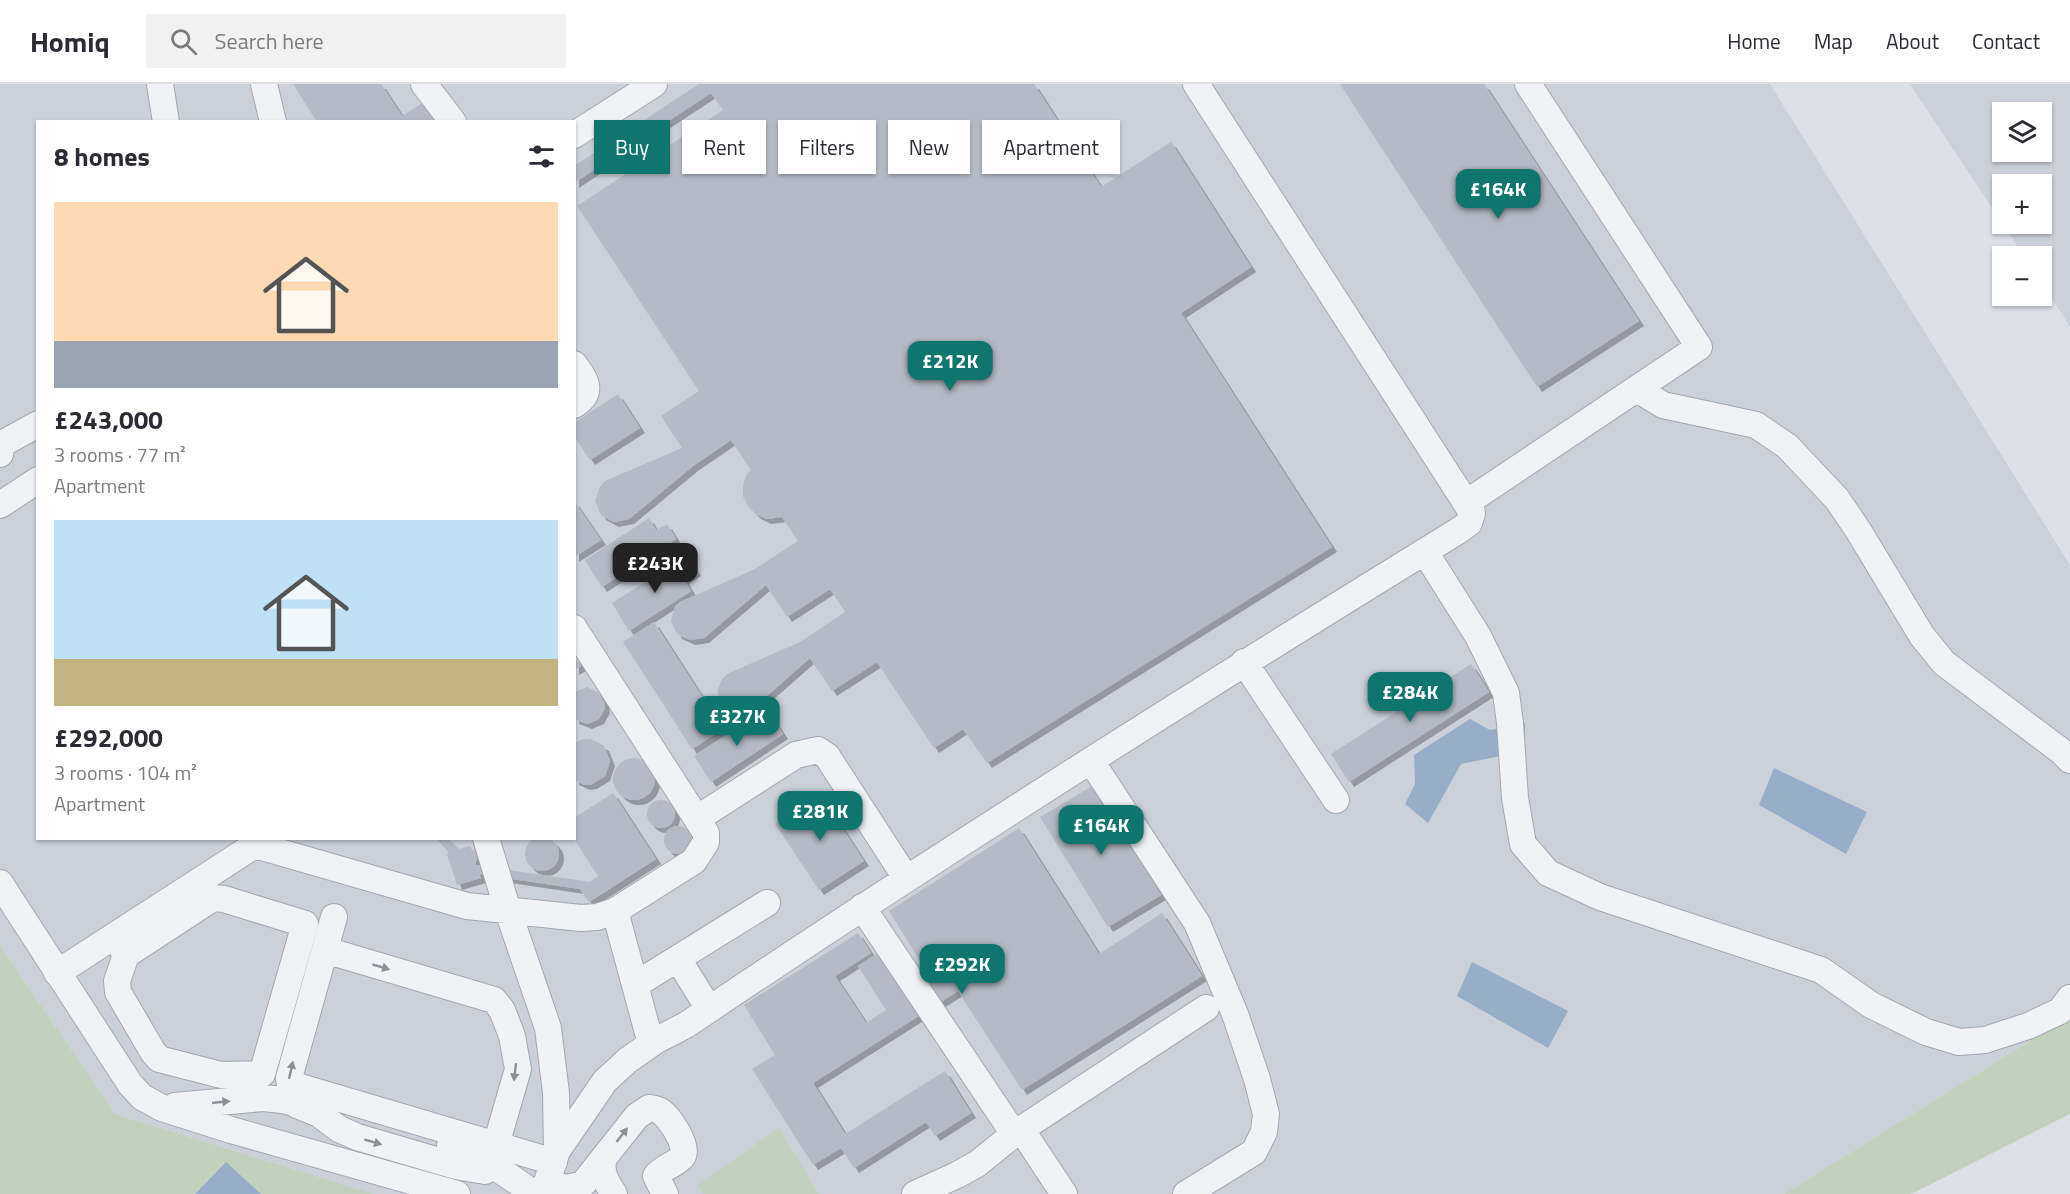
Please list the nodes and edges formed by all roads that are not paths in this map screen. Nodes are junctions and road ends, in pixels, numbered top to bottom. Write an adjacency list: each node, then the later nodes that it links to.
1 (160, 84): 7 (lane)
2 (264, 84): 8 (lane)
3 (424, 84): 9 (lane)
4 (654, 84): 10 (lane)
5 (1196, 84): 18 (lane)
6 (1528, 84): 12 (lane)
7 (166, 120)
8 (273, 120)
9 (451, 120)
10 (576, 134)
11 (576, 367): 13 (lane)
12 (1637, 389): 18 (lane); 22 (lane)
13 (576, 404)
14 (36, 425): 15 (lane)
15 (0, 454)
16 (36, 481): 17 (lane)
17 (12, 495)
18 (1466, 503): 19 (lane)
19 (1425, 552): 21 (lane); 39 (lane)
20 (576, 630): 25 (lane)
21 (1244, 662): 23 (lane); 24 (lane)
22 (2070, 760)
23 (1090, 761): 27 (lane); 53 (lane)
24 (1336, 800)
25 (698, 818): 27 (lane); 32 (lane)
26 (487, 840): 31 (lane)
27 (906, 878): 30 (lane)
28 (0, 883): 37 (lane)
29 (766, 903): 36 (lane)
30 (862, 908): 41 (lane); 44 (lane)
31 (508, 911): 32 (lane); 35 (lane); 47 (lane)
32 (615, 911): 38 (lane)
33 (303, 932): 34 (lane); 35 (lane); 35 (lane)
34 (329, 935): 45 (lane, one-way to 45); 45 (lane, one-way to 34)
35 (121, 945): 37 (lane)
36 (678, 959): 38 (lane); 41 (lane)
37 (57, 973): 43 (lane)
38 (635, 985): 42 (lane)
39 (2070, 998)
40 (1206, 1008): 44 (lane)
41 (709, 1009): 42 (lane)
42 (651, 1044): 47 (lane)
43 (162, 1107): 47 (lane, one-way to 47); 48 (lane)
44 (1017, 1131): 51 (lane); 52 (lane)
45 (496, 1145): 47 (lane)
46 (603, 1160): 47 (lane); 49 (lane); 50 (lane, one-way to 50)
47 (547, 1176)
48 (457, 1194)
49 (614, 1194)
50 (665, 1194)
51 (915, 1194)
52 (1064, 1194)
53 (1186, 1194)

